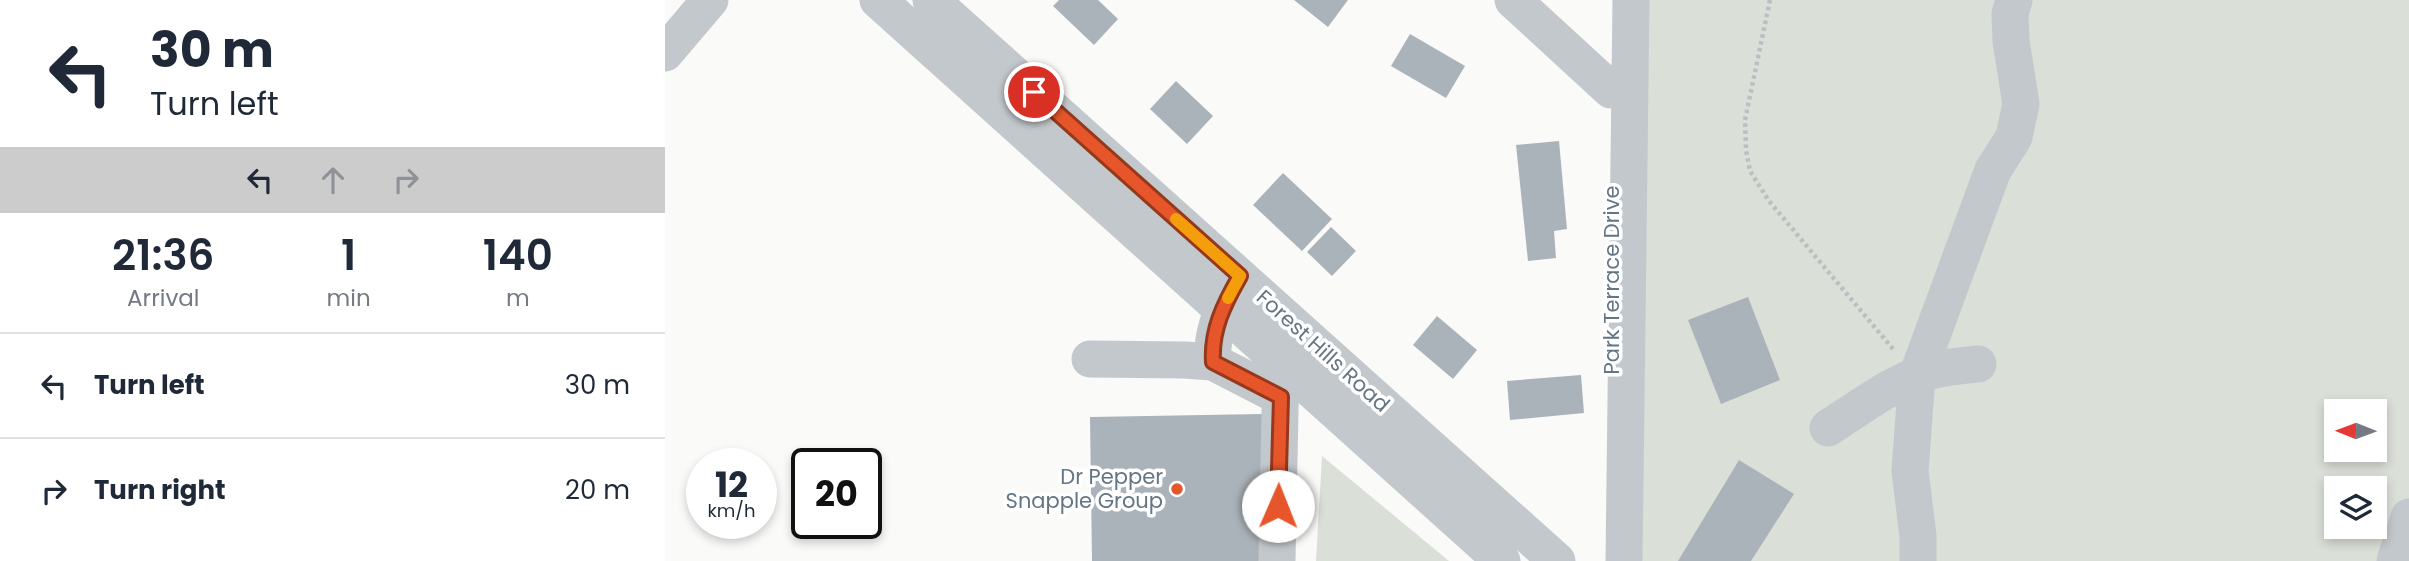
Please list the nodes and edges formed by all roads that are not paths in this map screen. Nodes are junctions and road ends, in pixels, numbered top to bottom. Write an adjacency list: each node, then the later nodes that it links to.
1 (710, 0): 8 (street)
2 (878, 0): 11 (street, Forest Hills Road)
3 (931, 0): 10 (street, Forest Hills Road)
4 (1513, 0): 9 (street)
5 (1613, 0): 9 (street, Park Terrace Drive)
6 (1630, 0): 23 (street)
7 (2014, 0): 15 (street)
8 (665, 53)
9 (1611, 90): 22 (street, Park Terrace Drive)
10 (1240, 276): 11 (street); 21 (street, Forest Hills Road)
11 (1221, 309): 13 (street); 16 (street, Forest Hills Road)
12 (1090, 359): 13 (street)
13 (1213, 362): 16 (street)
14 (1977, 364): 15 (street)
15 (1917, 376): 17 (street); 24 (street)
16 (1281, 380): 19 (street); 20 (street, Forest Hills Road)
17 (1828, 428)
18 (2409, 517): 25 (street)
19 (1277, 561)
20 (1502, 561)
21 (1557, 561)
22 (1612, 561)
23 (1624, 561)
24 (1918, 561)
25 (2395, 561)

